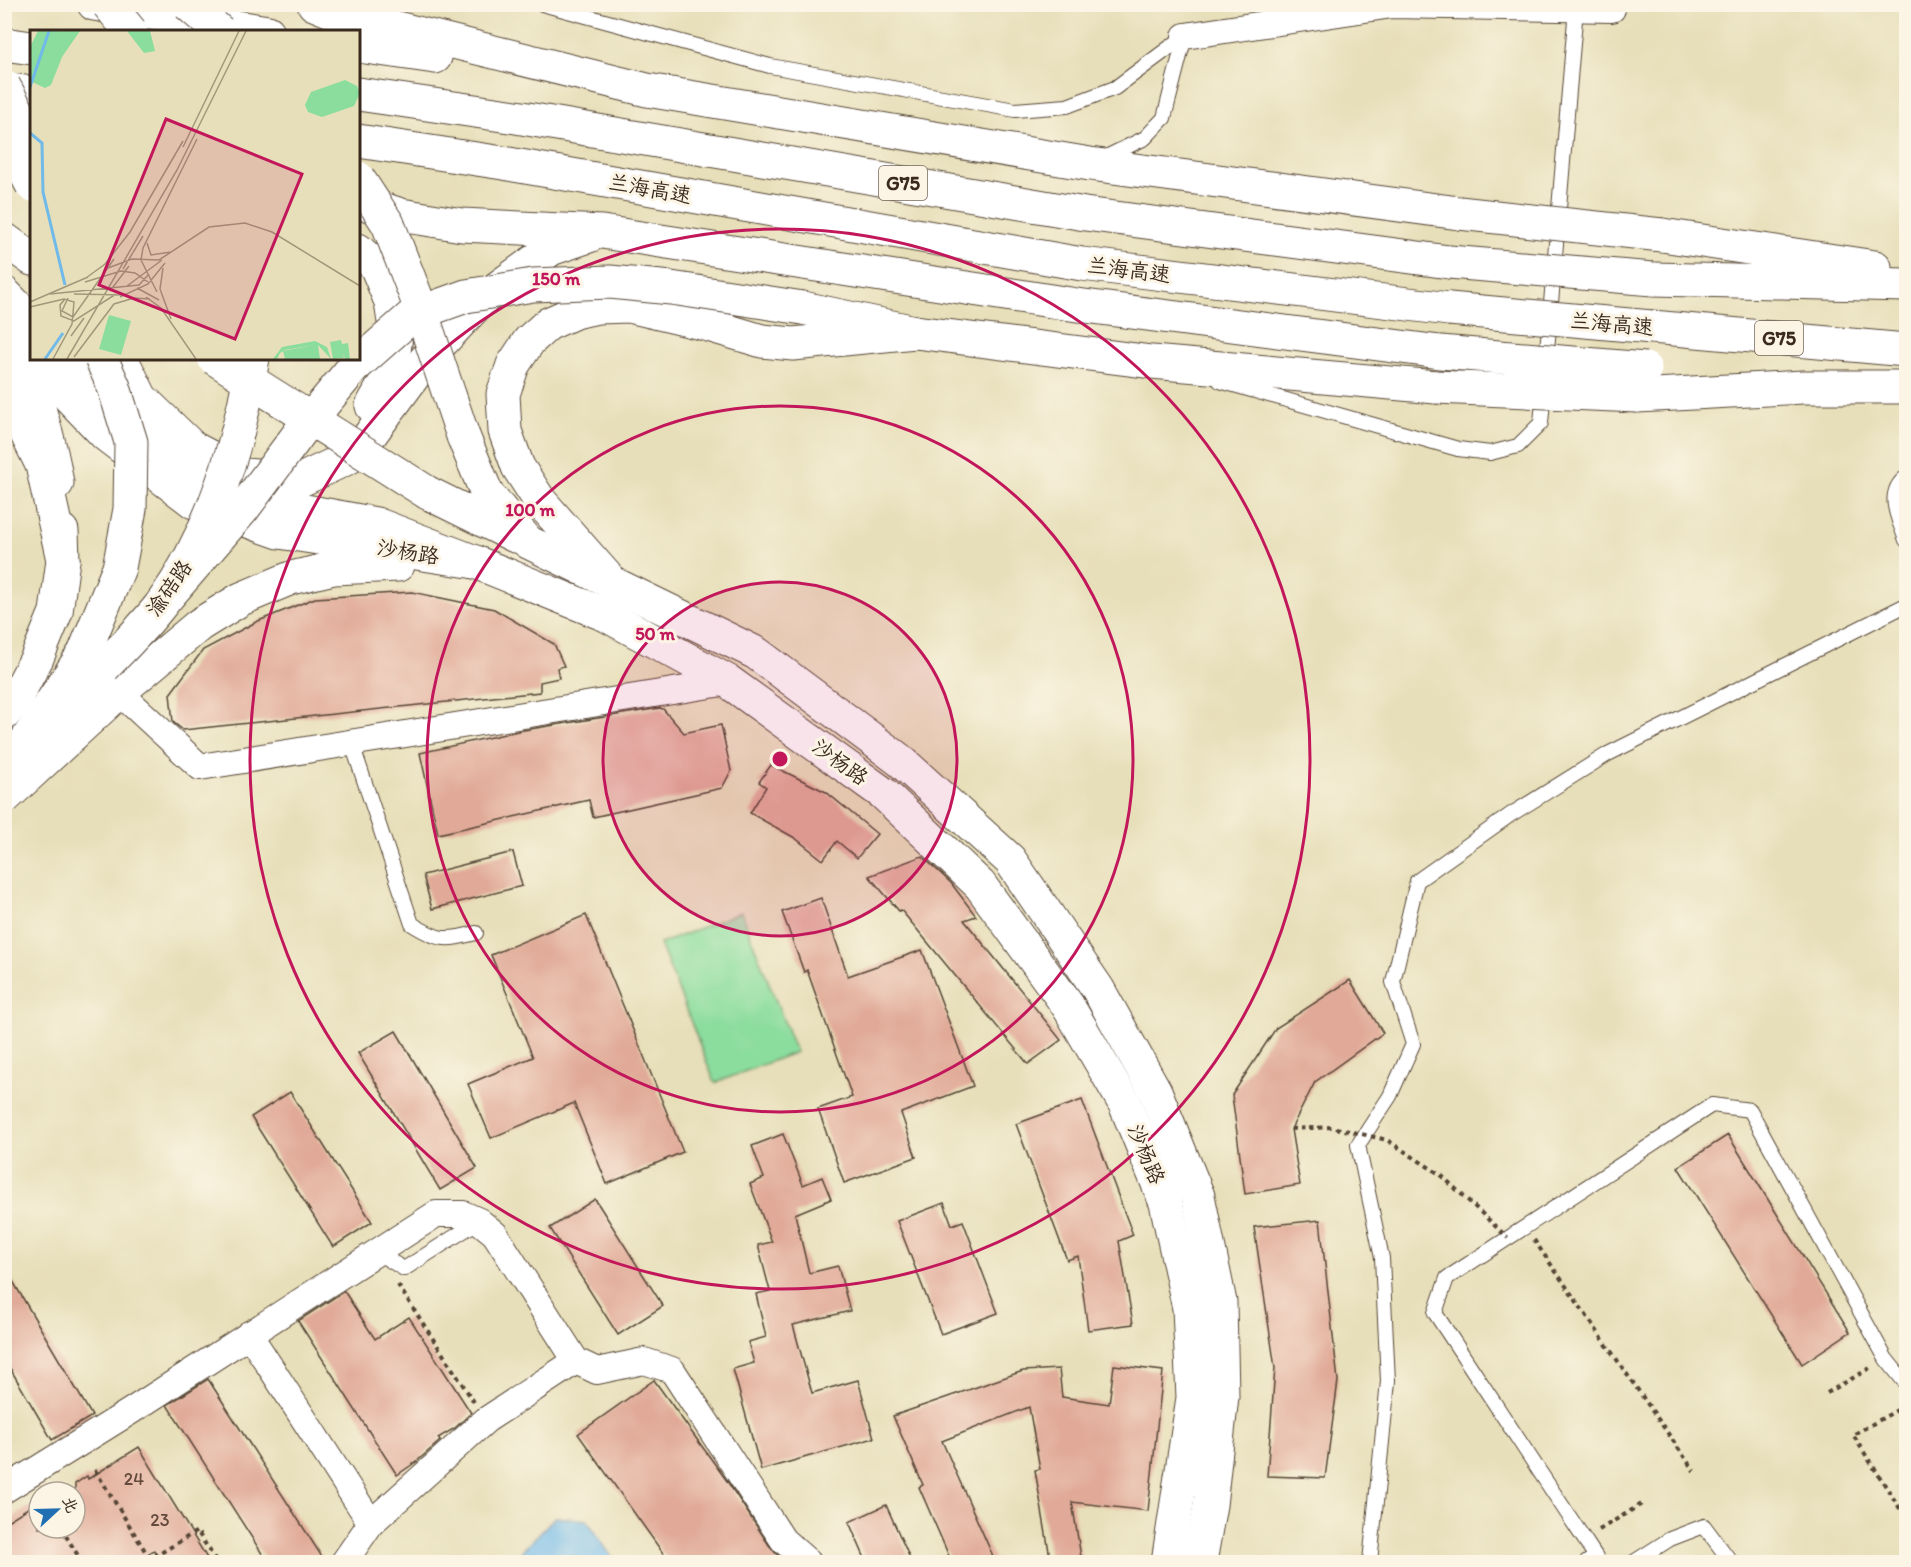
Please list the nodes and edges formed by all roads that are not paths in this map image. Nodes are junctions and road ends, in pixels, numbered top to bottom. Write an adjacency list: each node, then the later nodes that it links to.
1 (94, 4): 10 (main road)
2 (108, 4): 8 (main road, bridge)
3 (188, 4): 9 (main road, bridge)
4 (314, 4): 16 (main road)
5 (542, 4): 11 (lane)
6 (1612, 7): 7 (street)
7 (1576, 8): 11 (street); 48 (lane)
8 (129, 30)
9 (218, 30)
10 (256, 30)
11 (1185, 36): 24 (lane)
12 (4, 44): 14 (main road)
13 (360, 46): 16 (main road)
14 (30, 48)
15 (4, 87): 17 (main road); 20 (main road, bridge)
16 (647, 90): 24 (main road)
17 (30, 93)
18 (360, 94): 35 (main road, G75, bridge)
19 (4, 134): 21 (main road); 23 (main road); 25 (main road, bridge)
20 (30, 134)
21 (30, 138)
22 (360, 141): 40 (main road, 兰海高速 / G75, bridge)
23 (30, 144)
24 (1090, 164): 34 (main road, bridge)
25 (30, 181)
26 (360, 181): 55 (main road, 沙杨路, bridge)
27 (360, 202): 29 (main road)
28 (4, 230): 31 (main road)
29 (602, 232): 49 (main road, bridge); 52 (main road)
30 (4, 239): 33 (main road)
31 (30, 245)
32 (360, 252): 52 (main road)
33 (30, 258)
34 (1906, 272)
35 (1906, 285)
36 (4, 293): 37 (main road)
37 (15, 319): 39 (main road); 56 (main road)
38 (915, 332): 48 (main road); 58 (main road); 59 (main road, bridge)
39 (30, 348)
40 (1906, 350)
41 (38, 360): 57 (main road, 沙杨路)
42 (68, 360): 57 (main road)
43 (102, 360): 61 (main road, bridge)
44 (122, 360): 52 (main road)
45 (140, 360): 52 (main road)
46 (217, 360): 55 (main road, bridge)
47 (253, 360): 59 (main road, 渝碚路, bridge)
48 (1152, 362): 49 (main road, bridge)
49 (1641, 382): 50 (main road)
50 (1906, 387)
51 (4, 388): 56 (main road)
52 (148, 394)
53 (1906, 477): 54 (lane)
54 (1906, 540)
55 (528, 542): 58 (main road, 沙杨路)
56 (63, 560): 63 (main road)
57 (475, 562): 61 (main road); 62 (main road, 沙杨路)
58 (614, 585): 76 (main road, 沙杨路)
59 (162, 603): 61 (main road, 渝碚路, bridge)
60 (1906, 605): 77 (lane)
61 (102, 671): 64 (street); 65 (main road); 66 (main road)
62 (729, 682): 64 (street); 75 (main road, 沙杨路)
63 (4, 714)
64 (352, 744): 67 (lane)
65 (13, 759)
66 (4, 798)
67 (476, 933)
68 (249, 1334): 69 (street); 71 (street); 72 (street)
69 (576, 1361): 72 (street); 74 (street)
70 (1906, 1380): 78 (lane)
71 (4, 1490)
72 (371, 1523): 73 (street)
73 (344, 1563)
74 (808, 1563)
75 (1168, 1563)
76 (1200, 1563)
77 (1370, 1563)
78 (1587, 1563)
79 (1634, 1563): 80 (lane)
80 (1731, 1563)

